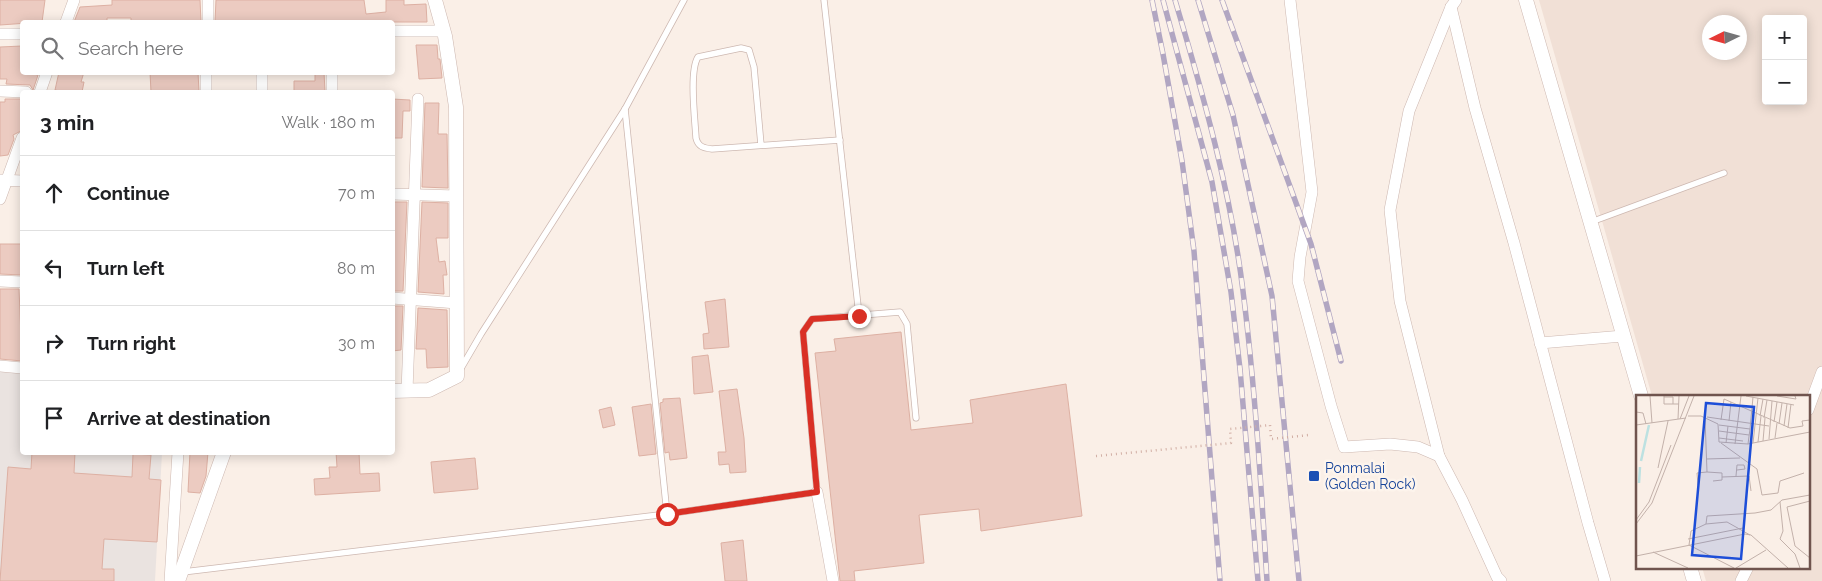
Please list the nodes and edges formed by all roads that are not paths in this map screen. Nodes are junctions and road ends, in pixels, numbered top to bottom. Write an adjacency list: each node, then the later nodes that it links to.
1 (74, 0): 9 (street)
2 (208, 0): 10 (street)
3 (435, 0): 11 (street)
4 (684, 0): 26 (lane)
5 (824, 0): 27 (lane)
6 (1290, 0): 56 (street)
7 (1526, 0): 37 (street)
8 (1453, 4): 45 (street); 56 (street)
9 (67, 20)
10 (208, 20)
11 (444, 31): 12 (street); 35 (street)
12 (395, 32)
13 (0, 34): 14 (street)
14 (20, 34)
15 (46, 75): 19 (street)
16 (206, 75): 20 (street)
17 (262, 75): 21 (street)
18 (332, 75): 22 (street)
19 (41, 90)
20 (206, 90)
21 (262, 90)
22 (332, 90)
23 (0, 91): 24 (street)
24 (20, 92)
25 (418, 99): 34 (street)
26 (625, 109): 49 (lane); 58 (lane)
27 (840, 140): 29 (lane); 43 (lane)
28 (20, 142): 31 (street)
29 (761, 144): 29 (lane)
30 (1724, 173): 37 (lane)
31 (3, 180): 32 (street); 36 (street)
32 (20, 181)
33 (395, 194): 34 (street)
34 (414, 195): 35 (street); 41 (street)
35 (456, 196): 42 (street)
36 (0, 198)
37 (1591, 222): 44 (street)
38 (0, 281): 39 (street)
39 (20, 282)
40 (395, 298): 41 (street)
41 (410, 299): 42 (street); 50 (street)
42 (456, 303): 49 (street)
43 (859, 316): 53 (lane); 57 (lane)
44 (1623, 336): 45 (street); 51 (street)
45 (1540, 343): 64 (street)
46 (0, 366): 47 (street)
47 (20, 368)
48 (1822, 372): 52 (street)
49 (457, 376): 50 (street)
50 (400, 391)
51 (1641, 395)
52 (1810, 405)
53 (916, 418)
54 (178, 455): 61 (street)
55 (223, 455): 61 (street)
56 (1439, 456): 63 (street)
57 (817, 492): 58 (lane); 62 (street)
58 (667, 514): 61 (lane)
59 (1690, 568): 65 (street)
60 (1748, 568): 66 (street)
61 (176, 578)
62 (833, 581)
63 (1501, 581)
64 (1605, 581)
65 (1694, 581)
66 (1741, 581)

